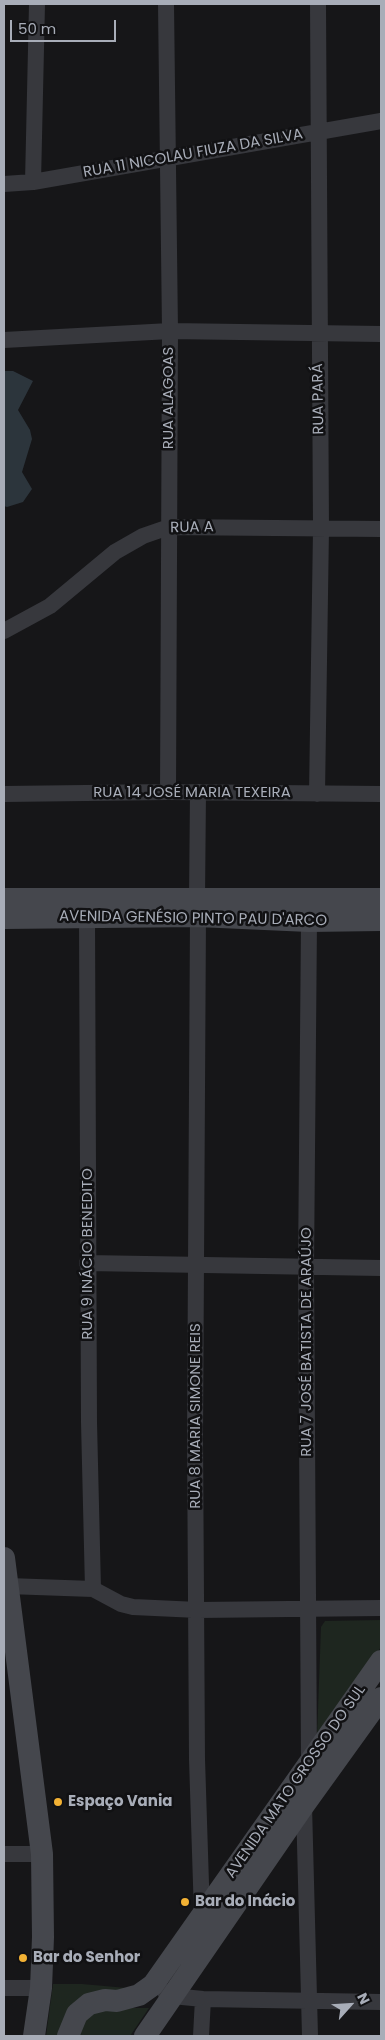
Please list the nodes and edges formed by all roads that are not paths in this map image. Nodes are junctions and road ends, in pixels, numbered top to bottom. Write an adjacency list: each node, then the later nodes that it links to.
1 (37, 4): 7 (street)
2 (166, 4): 6 (street, RUA ALAGOAS)
3 (318, 4): 5 (street, RUA PARÁ)
4 (381, 121): 5 (street, RUA 11 NICOLAU FIUZA DA SILVA)
5 (318, 132): 6 (street, RUA 11 NICOLAU FIUZA DA SILVA); 10 (street, RUA PARÁ)
6 (167, 159): 7 (street, RUA 11 NICOLAU FIUZA DA SILVA); 9 (street, RUA ALAGOAS)
7 (33, 182): 8 (street, RUA 11 NICOLAU FIUZA DA SILVA)
8 (4, 184)
9 (170, 331): 10 (street); 12 (street); 13 (street, RUA ALAGOAS)
10 (318, 334): 11 (street); 14 (street, RUA PARÁ)
11 (381, 334)
12 (4, 340)
13 (169, 527): 14 (street, RUA A); 16 (street, RUA A); 17 (street, RUA ALAGOAS)
14 (320, 529): 15 (street, RUA A); 20 (street, RUA PARÁ)
15 (381, 529)
16 (4, 631)
17 (168, 792): 18 (street, RUA 14 JOSÉ MARIA TEXEIRA); 19 (street, RUA 14 JOSÉ MARIA TEXEIRA)
18 (198, 792): 20 (street, RUA 14 JOSÉ MARIA TEXEIRA); 23 (street, RUA 8 MARIA SIMONE REIS)
19 (4, 794)
20 (317, 794): 21 (street, RUA 14 JOSÉ MARIA TEXEIRA)
21 (381, 794)
22 (4, 899): 23 (main road, AVENIDA GENÉSIO PINTO PAU D'ARCO)
23 (197, 908): 24 (main road, AVENIDA GENÉSIO PINTO PAU D'ARCO); 26 (main road, AVENIDA GENÉSIO PINTO PAU D'ARCO); 27 (main road, AVENIDA GENÉSIO PINTO PAU D'ARCO); 29 (street, RUA 8 MARIA SIMONE REIS)
24 (373, 909): 27 (main road, AVENIDA GENÉSIO PINTO PAU D'ARCO)
25 (4, 918): 26 (main road, AVENIDA GENÉSIO PINTO PAU D'ARCO)
26 (87, 918): 28 (street, RUA 9 INÁCIO BENEDITO)
27 (309, 921): 30 (street, RUA 7 JOSÉ BATISTA DE ARAÚJO)
28 (87, 1263): 29 (street); 34 (street, RUA 9 INÁCIO BENEDITO)
29 (197, 1266): 30 (street); 37 (street, RUA 8 MARIA SIMONE REIS)
30 (306, 1267): 31 (street); 35 (street, RUA 7 JOSÉ BATISTA DE ARAÚJO)
31 (381, 1268)
32 (4, 1558): 33 (main road)
33 (8, 1586): 34 (street); 43 (main road)
34 (93, 1589): 37 (street)
35 (308, 1608): 36 (street); 37 (street); 40 (street, RUA 7 JOSÉ BATISTA DE ARAÚJO)
36 (381, 1608)
37 (198, 1610): 44 (street, RUA 8 MARIA SIMONE REIS)
38 (377, 1676): 40 (main road, AVENIDA MATO GROSSO DO SUL)
39 (381, 1698): 41 (main road, AVENIDA MATO GROSSO DO SUL)
40 (309, 1763): 44 (main road, AVENIDA MATO GROSSO DO SUL)
41 (304, 1805): 48 (main road, AVENIDA MATO GROSSO DO SUL); 50 (street)
42 (4, 1854): 43 (street)
43 (42, 1854): 47 (main road)
44 (202, 1915): 45 (main road, AVENIDA MATO GROSSO DO SUL)
45 (153, 1985): 48 (street); 53 (main road, AVENIDA MATO GROSSO DO SUL)
46 (4, 1988): 47 (street)
47 (41, 1988): 52 (main road)
48 (172, 1996): 49 (street); 54 (main road, AVENIDA MATO GROSSO DO SUL)
49 (203, 1999): 50 (street); 55 (street)
50 (310, 2001): 51 (street); 56 (street)
51 (381, 2002)
52 (34, 2036)
53 (68, 2036)
54 (145, 2036)
55 (201, 2036)
56 (310, 2036)

